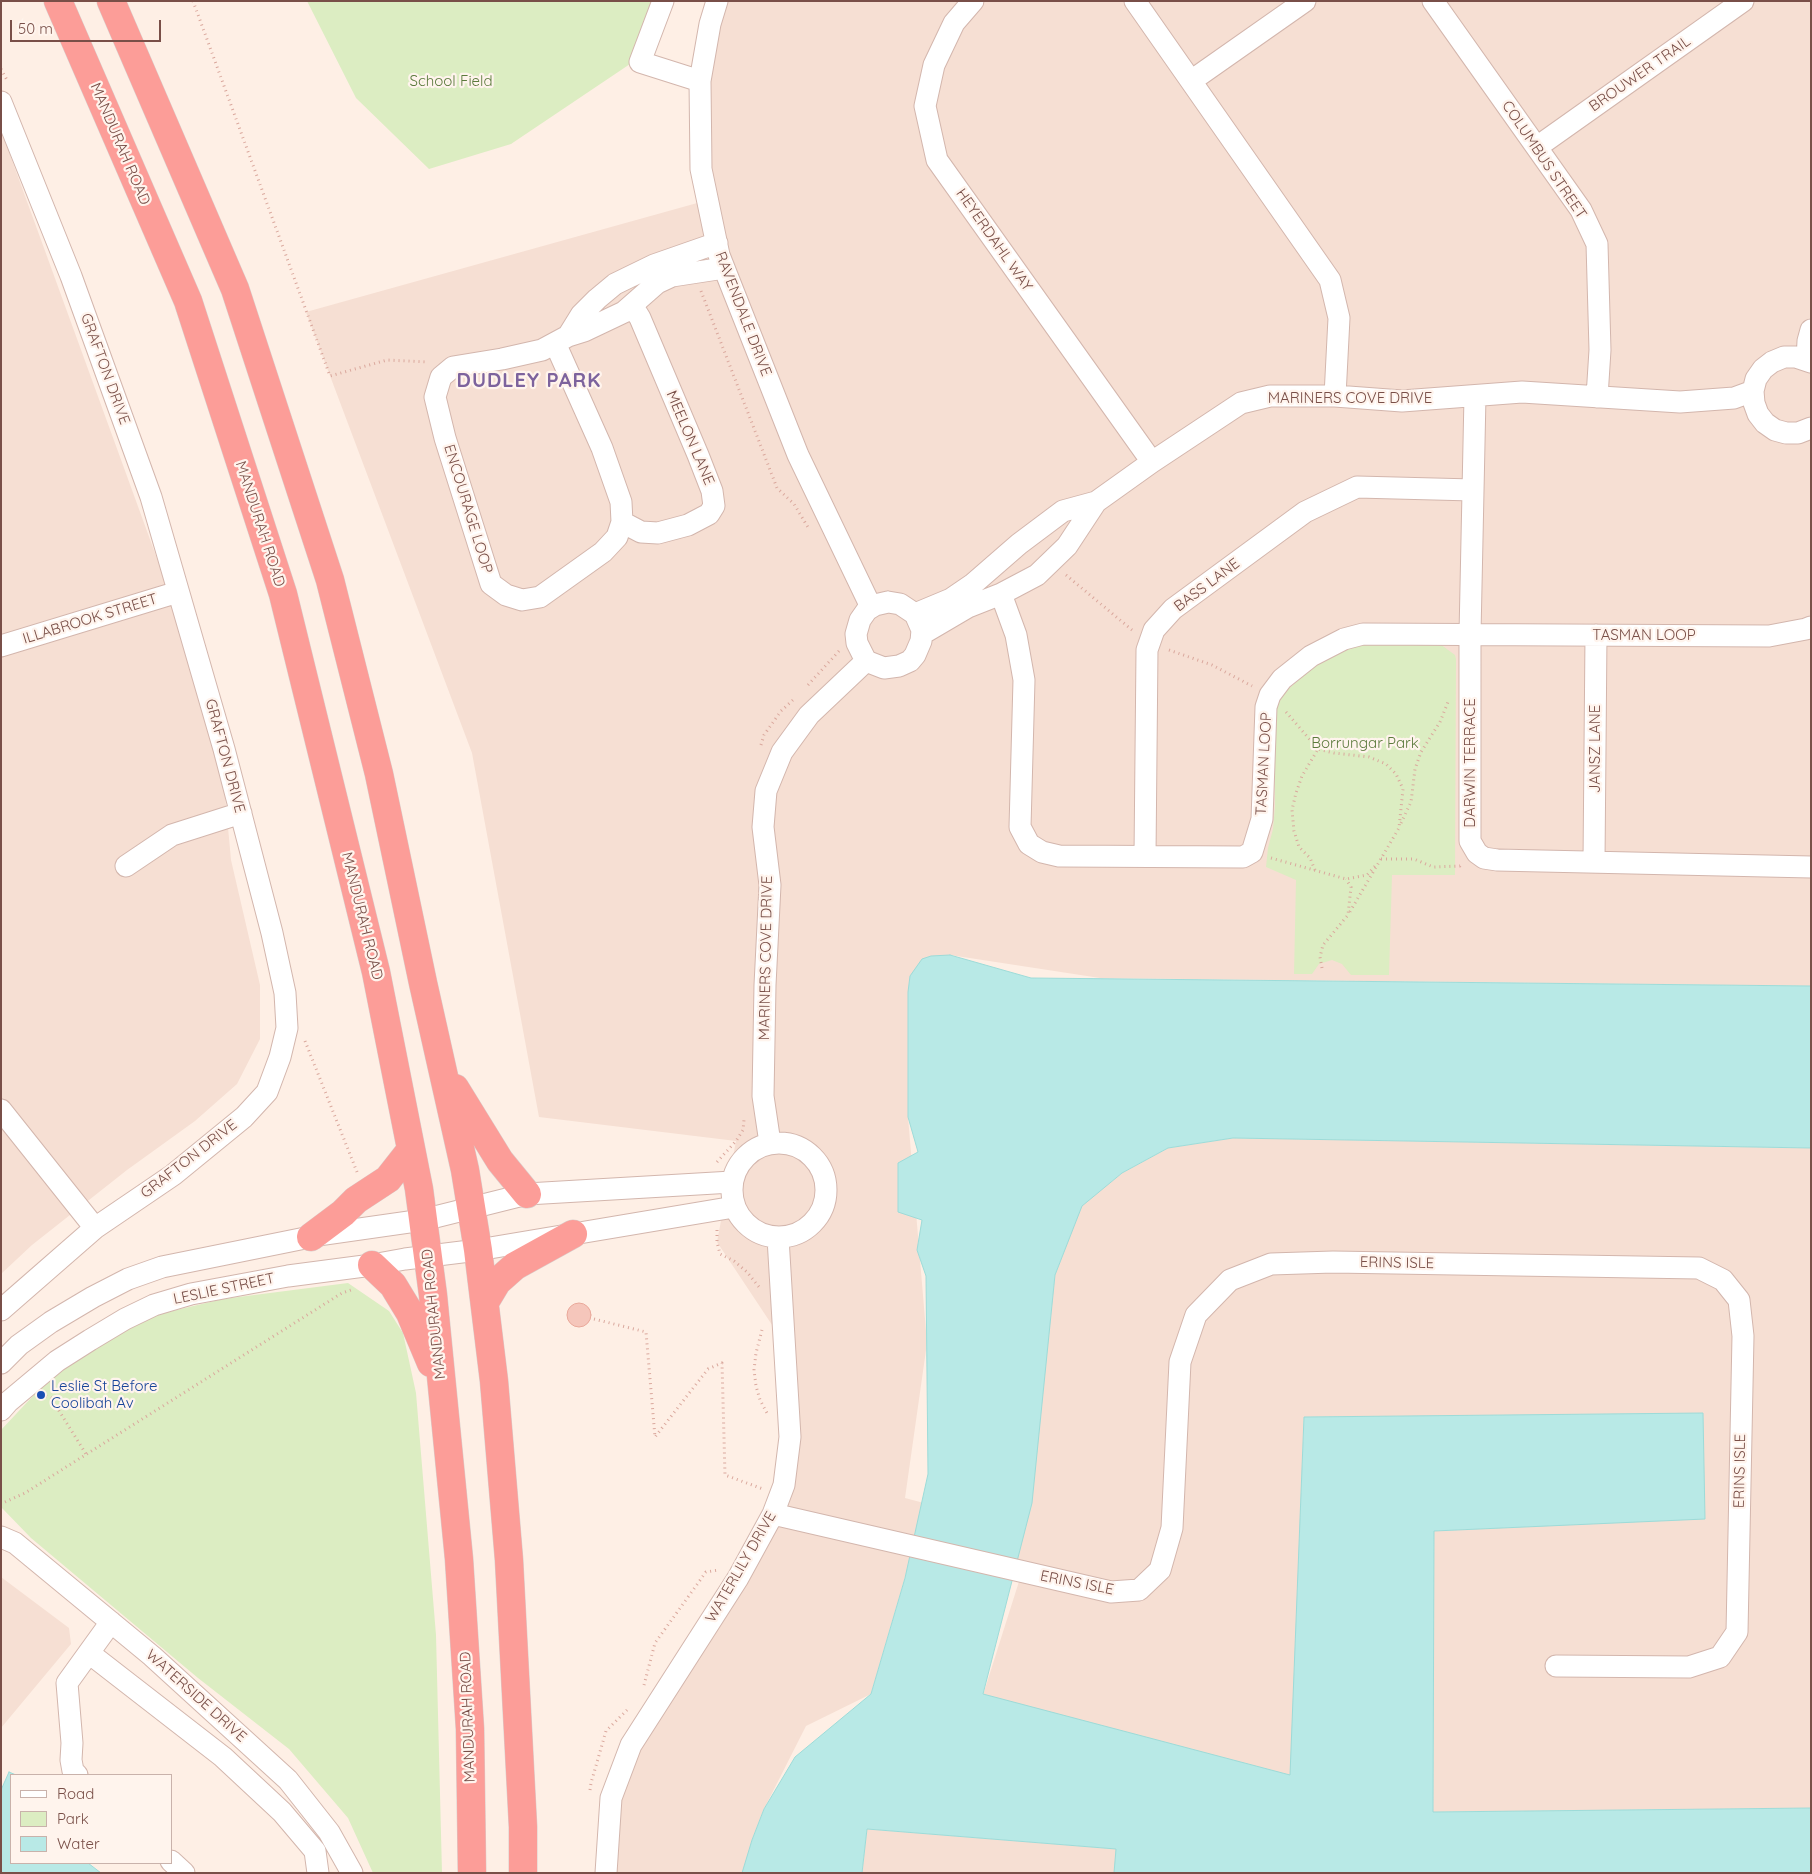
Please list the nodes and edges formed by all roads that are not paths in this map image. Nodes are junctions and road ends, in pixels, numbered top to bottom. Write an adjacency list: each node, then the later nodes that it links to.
1 (58, 1): 47 (highway, MANDURAH ROAD)
2 (111, 1): 44 (highway)
3 (663, 1): 10 (street)
4 (717, 1): 10 (street, RAVENDALE DRIVE)
5 (973, 1): 25 (street, HEYERDAHL WAY)
6 (1135, 1): 11 (street)
7 (1305, 1): 11 (street)
8 (1433, 1): 13 (street, COLUMBUS STREET)
9 (1743, 1): 13 (street, BROUWER TRAIL)
10 (700, 81): 14 (street, RAVENDALE DRIVE)
11 (1191, 81): 21 (street)
12 (1, 102): 29 (street, GRAFTON DRIVE)
13 (1537, 147): 23 (street, COLUMBUS STREET)
14 (717, 243): 15 (street, RAVENDALE DRIVE); 18 (street)
15 (724, 268): 16 (street, ENCOURAGE LOOP); 31 (street, RAVENDALE DRIVE)
16 (632, 305): 18 (street, ENCOURAGE LOOP); 28 (street, MEELON LANE)
17 (1811, 330): 19 (street)
18 (562, 339): 28 (street); 28 (street, ENCOURAGE LOOP)
19 (1809, 361): 20 (street)
20 (1753, 391): 23 (street, MARINERS COVE DRIVE); 24 (street)
21 (1335, 396): 22 (street, MARINERS COVE DRIVE); 25 (street, MARINERS COVE DRIVE)
22 (1475, 396): 23 (street, MARINERS COVE DRIVE); 26 (street, DARWIN TERRACE)
23 (1596, 397)
24 (1810, 429)
25 (1152, 462): 27 (street, MARINERS COVE DRIVE)
26 (1473, 490): 35 (street, DARWIN TERRACE); 40 (street, BASS LANE)
27 (1096, 502): 30 (street, MARINERS COVE DRIVE); 32 (street, MARINERS COVE DRIVE)
28 (622, 522)
29 (178, 592): 37 (street, ILLABROOK STREET); 39 (street, GRAFTON DRIVE)
30 (1001, 594): 34 (street, MARINERS COVE DRIVE); 40 (street)
31 (871, 607): 32 (street); 38 (street)
32 (915, 614): 34 (street)
33 (1811, 627): 36 (street, TASMAN LOOP)
34 (922, 634): 38 (street)
35 (1470, 634): 36 (street, TASMAN LOOP); 40 (street, TASMAN LOOP); 41 (street, DARWIN TERRACE)
36 (1596, 635): 41 (street, JANSZ LANE)
37 (1, 646)
38 (866, 661): 46 (street, MARINERS COVE DRIVE)
39 (241, 814): 42 (street); 53 (street, GRAFTON DRIVE)
40 (1145, 856)
41 (1594, 862): 43 (street)
42 (126, 866)
43 (1811, 867)
44 (444, 1070): 49 (highway); 51 (highway)
45 (1, 1110): 53 (street)
46 (770, 1143): 48 (street); 56 (street)
47 (410, 1151): 52 (highway, MANDURAH ROAD); 55 (highway)
48 (732, 1182): 49 (street); 50 (street)
49 (526, 1194): 51 (street)
50 (734, 1207): 54 (street); 56 (street)
51 (471, 1209): 52 (street); 57 (highway)
52 (424, 1220): 55 (street); 58 (highway, MANDURAH ROAD)
53 (95, 1228): 61 (street, GRAFTON DRIVE)
54 (573, 1234): 57 (street); 60 (highway)
55 (311, 1237): 62 (street)
56 (778, 1238): 66 (street, WATERLILY DRIVE)
57 (478, 1250): 58 (street, LESLIE STREET); 60 (highway)
58 (428, 1256): 59 (street, LESLIE STREET); 63 (highway, MANDURAH ROAD)
59 (366, 1276): 63 (highway); 64 (street, LESLIE STREET)
60 (484, 1302): 77 (highway)
61 (1, 1310)
62 (1, 1363)
63 (442, 1387): 76 (highway, MANDURAH ROAD)
64 (1, 1410)
65 (3, 1511): 67 (street, WATERSIDE DRIVE)
66 (773, 1514): 70 (street, ERINS ISLE); 78 (street, WATERLILY DRIVE)
67 (8, 1540): 68 (street, WATERSIDE DRIVE)
68 (111, 1622): 69 (street); 75 (street, WATERSIDE DRIVE)
69 (88, 1653): 71 (street); 74 (street)
70 (1556, 1666)
71 (77, 1774)
72 (172, 1862): 73 (street)
73 (184, 1873)
74 (318, 1873)
75 (352, 1873)
76 (472, 1873)
77 (523, 1873)
78 (606, 1873)

